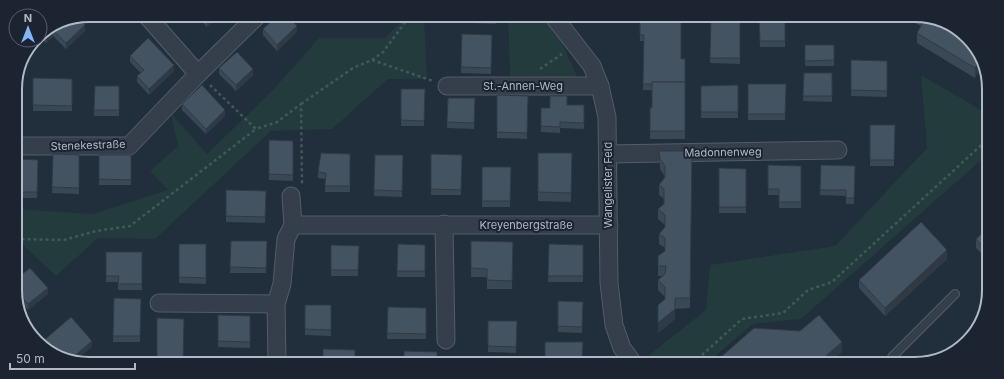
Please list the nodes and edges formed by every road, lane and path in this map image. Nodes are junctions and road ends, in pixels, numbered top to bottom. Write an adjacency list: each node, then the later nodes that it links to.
1 (153, 22): 8 (street)
2 (251, 22): 8 (street, Stenekestraße)
3 (406, 22): 6 (path)
4 (562, 22): 5 (street, Wangelister Feld)
5 (576, 45): 7 (path); 10 (street, Wangelister Feld)
6 (372, 60): 9 (path); 11 (path)
7 (539, 69)
8 (198, 74): 12 (path); 14 (street, Stenekestraße)
9 (447, 86): 10 (street, St.-Annen-Weg)
10 (600, 86): 16 (street, Wangelister Feld)
11 (301, 104): 12 (path); 17 (path)
12 (256, 129): 21 (path)
13 (982, 144): 28 (path)
14 (22, 146)
15 (838, 150): 16 (street, Madonnenweg)
16 (608, 154): 20 (street, Wangelister Feld)
17 (290, 196): 19 (street)
18 (444, 224): 19 (street, Kreyenbergstraße); 20 (street, Kreyenbergstraße); 25 (street)
19 (293, 225): 24 (street)
20 (608, 225): 27 (street, Wangelister Feld)
21 (22, 239)
22 (955, 294): 29 (lane)
23 (159, 303): 24 (street)
24 (276, 304): 26 (street)
25 (446, 340)
26 (277, 357)
27 (629, 357)
28 (700, 357)
29 (892, 357)

